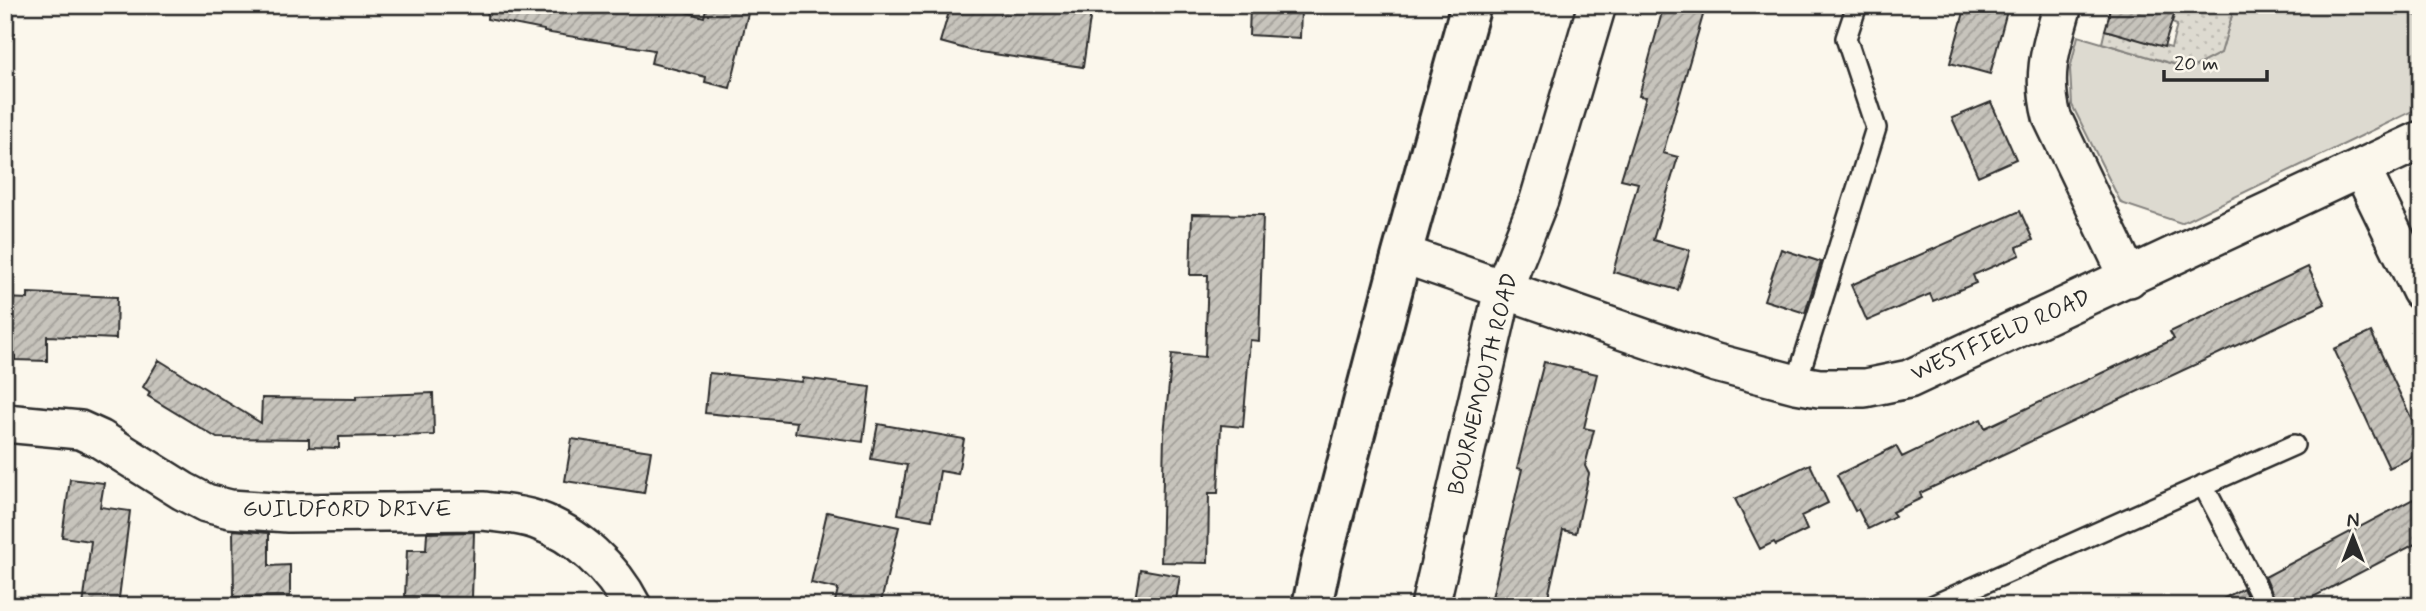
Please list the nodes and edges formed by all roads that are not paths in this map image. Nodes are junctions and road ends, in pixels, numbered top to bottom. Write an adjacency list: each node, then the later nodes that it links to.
1 (1471, 5): 7 (street)
2 (1597, 5): 9 (street, BOURNEMOUTH ROAD)
3 (1857, 5): 11 (lane)
4 (2063, 5): 8 (street)
5 (2421, 140): 6 (street, WESTFIELD ROAD)
6 (2361, 168): 8 (street, WESTFIELD ROAD); 10 (street)
7 (1402, 254): 9 (street, WESTFIELD ROAD); 16 (street)
8 (2129, 278): 11 (street, WESTFIELD ROAD)
9 (1503, 290): 11 (street, WESTFIELD ROAD); 17 (street, BOURNEMOUTH ROAD)
10 (2421, 291)
11 (1796, 384)
12 (5, 423): 15 (street, GUILDFORD DRIVE)
13 (2294, 445): 14 (lane)
14 (2203, 485): 18 (lane); 19 (lane)
15 (632, 606)
16 (1312, 606)
17 (1430, 606)
18 (1932, 606)
19 (2266, 606)

